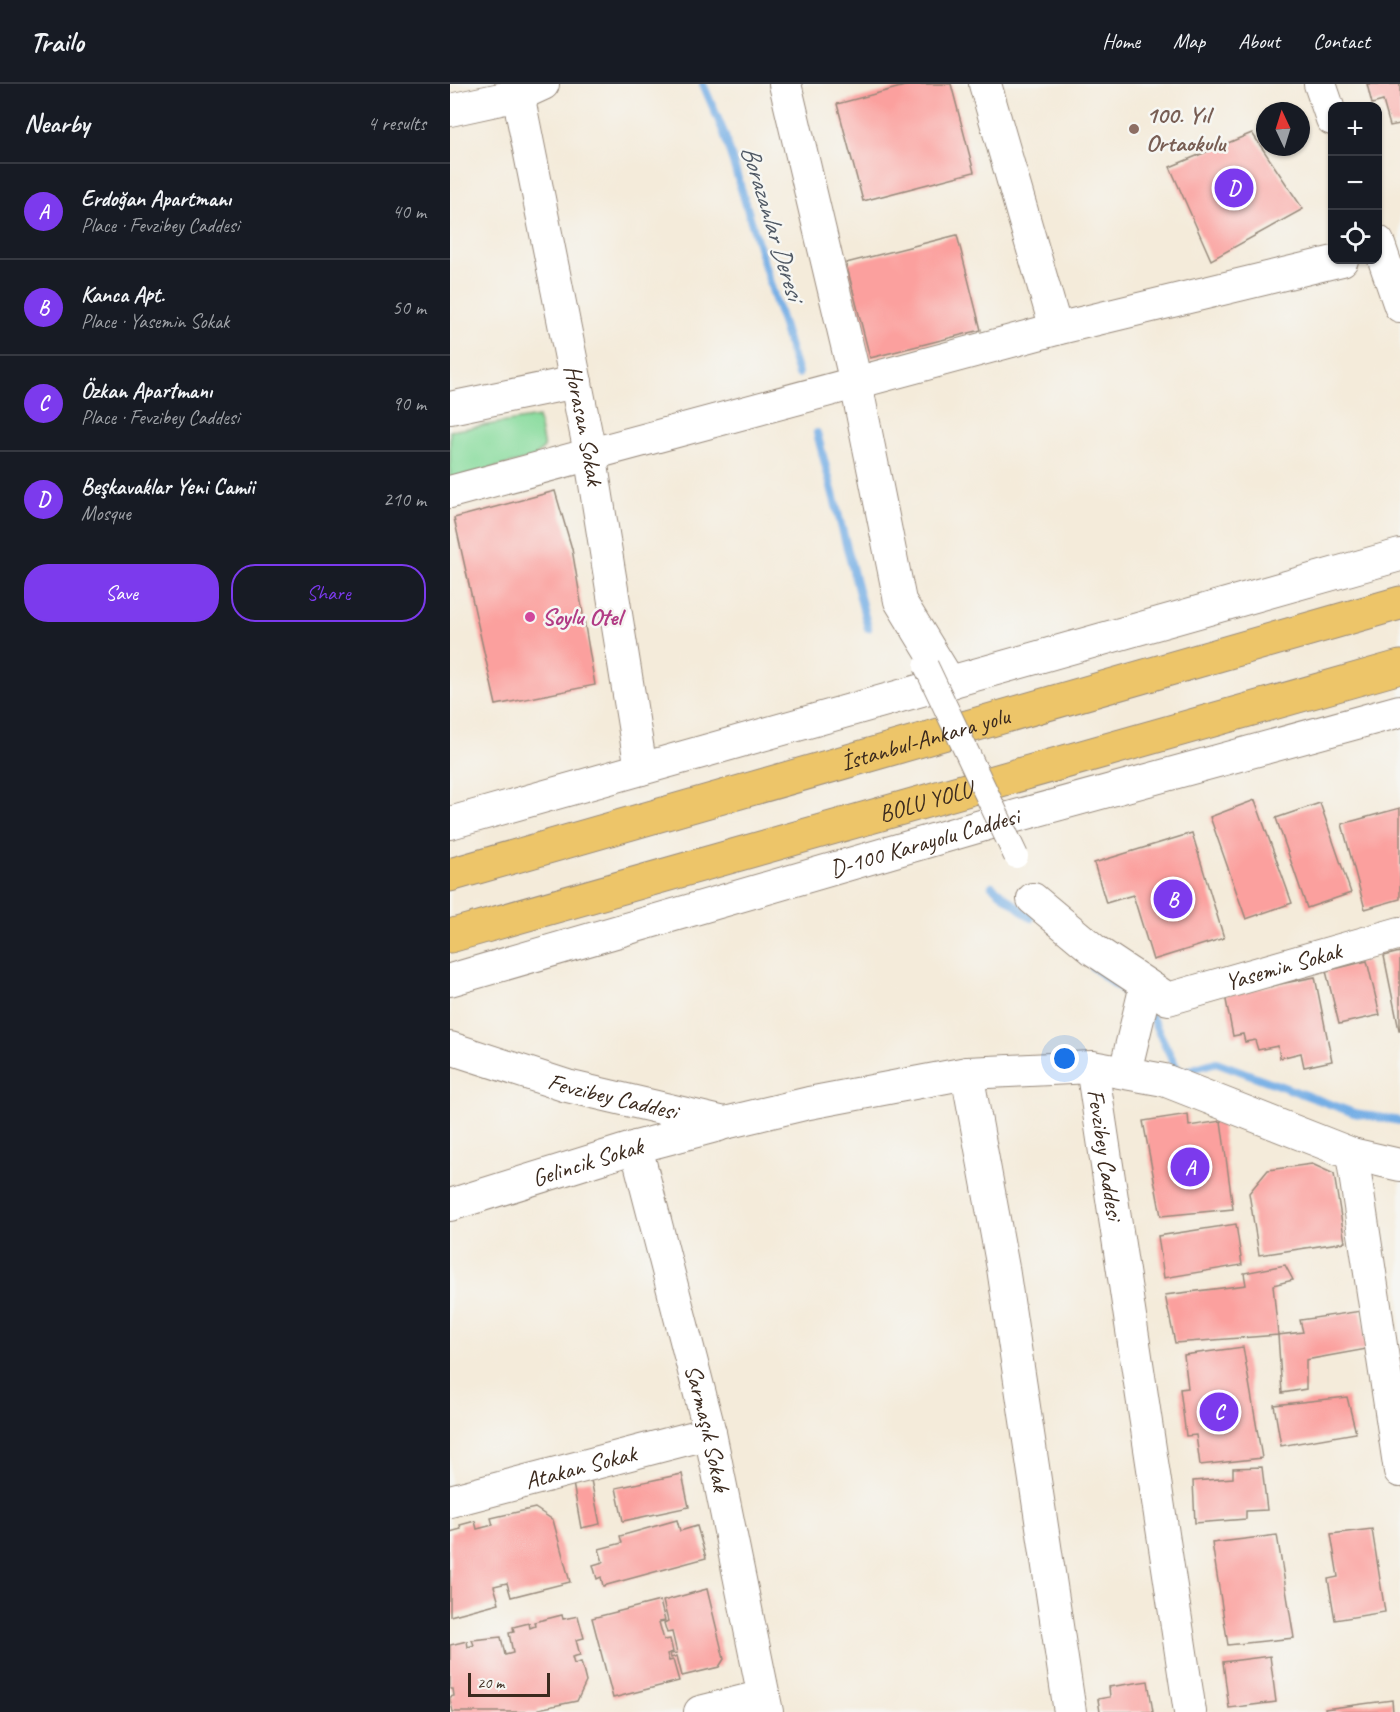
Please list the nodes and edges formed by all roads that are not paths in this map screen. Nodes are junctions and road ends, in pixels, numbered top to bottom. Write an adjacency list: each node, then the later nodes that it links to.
1 (786, 84): 12 (street)
2 (985, 84): 10 (street)
3 (1320, 84): 5 (street)
4 (526, 88): 6 (street); 11 (street, Horasan Sokak)
5 (1328, 107)
6 (450, 110)
7 (1384, 247): 9 (street)
8 (1328, 263): 10 (street)
9 (1400, 306)
10 (1056, 329): 12 (street)
11 (576, 382): 13 (street); 14 (street, Horasan Sokak)
12 (856, 383): 14 (street); 19 (street)
13 (450, 408)
14 (590, 453): 15 (street); 21 (street, Horasan Sokak)
15 (450, 492)
16 (1400, 555): 19 (street)
17 (1400, 603): 24 (highway, İstanbul-Ankara yolu)
18 (1400, 667): 27 (highway, BOLU YOLU)
19 (938, 675): 21 (street); 23 (street, bridge)
20 (1400, 711): 28 (street, D-100 Karayolu Caddesi)
21 (640, 768): 22 (street)
22 (450, 823)
23 (1016, 856)
24 (450, 875)
25 (1033, 899): 29 (street)
26 (1400, 933): 29 (street, Yasemin Sokak)
27 (450, 936)
28 (450, 980)
29 (1157, 992): 32 (street)
30 (450, 1048): 34 (street, Fevzibey Caddesi)
31 (1092, 1067): 32 (street); 33 (street, Fevzibey Caddesi); 45 (street, Fevzibey Caddesi)
32 (1125, 1072): 36 (street)
33 (967, 1073): 34 (street, Fevzibey Caddesi); 44 (street)
34 (725, 1123): 35 (street, Gelincik Sokak)
35 (636, 1147): 38 (street, Gelincik Sokak); 39 (street, Sarmaşık Sokak)
36 (1352, 1154): 37 (street); 40 (street)
37 (1400, 1165)
38 (450, 1205)
39 (710, 1433): 41 (street, Atakan Sokak); 42 (street, Sarmaşık Sokak)
40 (1400, 1472)
41 (450, 1501)
42 (766, 1704): 43 (street)
43 (700, 1712)
44 (1070, 1712)
45 (1190, 1712)

